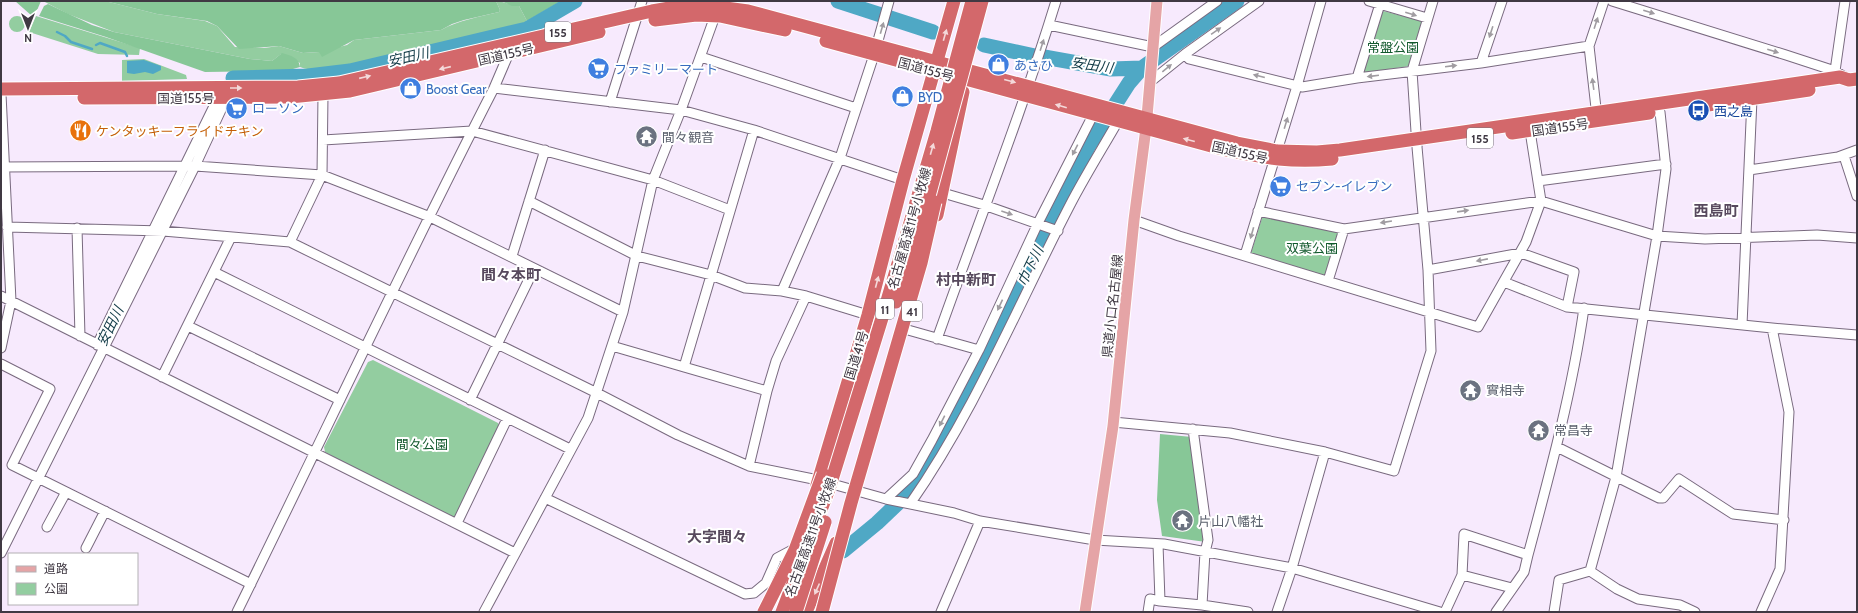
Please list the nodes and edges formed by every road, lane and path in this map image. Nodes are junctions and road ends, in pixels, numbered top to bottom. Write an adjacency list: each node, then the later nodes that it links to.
1 (642, 1): 21 (street)
2 (889, 1): 25 (street, one-way to 2)
3 (954, 1): 30 (highway, 国道41号, one-way to 3)
4 (972, 1): 118 (highway, 名古屋高速11号小牧線 / 11, one-way to 4, bridge)
5 (982, 1): 57 (highway, 11, bridge)
6 (986, 1): 33 (highway, 41)
7 (1056, 1): 22 (street)
8 (1157, 1): 24 (main road, 県道小口名古屋線)
9 (1217, 1): 24 (street)
10 (1259, 1): 27 (street, one-way to 10)
11 (1321, 1): 37 (street)
12 (1369, 1): 18 (street)
13 (1433, 1): 20 (street)
14 (1502, 1): 29 (street, one-way to 29)
15 (1604, 1): 23 (street, one-way to 15)
16 (1612, 1): 32 (street, one-way to 32)
17 (1845, 1): 32 (street)
18 (1380, 4): 20 (street, one-way to 20); 34 (street)
19 (721, 10): 21 (highway, 国道155号 / 155); 25 (highway, 国道155号 / 155); 28 (street)
20 (1427, 18): 31 (street)
21 (636, 19): 26 (highway, 国道155号 / 155); 39 (highway, 国道155号 / 155, one-way to 21); 46 (street)
22 (1049, 25): 24 (street); 40 (street, one-way to 22)
23 (1589, 46): 29 (street); 52 (street, one-way to 23)
24 (1153, 47): 36 (main road, 県道小口名古屋線)
25 (875, 50): 30 (highway, 国道155号 / 155); 47 (street)
26 (509, 53): 38 (street); 42 (highway, 国道155号 / 155, one-way to 42)
27 (1184, 54): 36 (street, one-way to 27); 37 (street, one-way to 27)
28 (701, 57): 47 (street); 48 (street)
29 (1481, 63): 31 (street, one-way to 29)
30 (936, 67): 33 (highway, 国道155号 / 155); 72 (highway, 国道41号)
31 (1412, 71): 34 (street, one-way to 34); 59 (street)
32 (1835, 71): 35 (street)
33 (966, 75): 40 (highway, 国道155号 / 155); 74 (highway, 41)
34 (1357, 78): 37 (street)
35 (1854, 81): 45 (highway, 国道155号 / 155); 52 (highway, 国道155号 / 155)
36 (1150, 82): 53 (main road, 県道小口名古屋線)
37 (1297, 86): 62 (street, one-way to 37)
38 (494, 88): 46 (street); 55 (street)
39 (1, 89)
40 (1028, 91): 50 (highway, 国道155号 / 155); 78 (street)
41 (1, 94): 43 (street)
42 (323, 95): 44 (highway, 国道155号 / 155); 58 (street)
43 (1, 98): 44 (highway, 国道155号 / 155); 68 (street)
44 (223, 98): 66 (street); 67 (street)
45 (1752, 99): 49 (highway, 国道155号 / 155); 69 (street)
46 (610, 102): 48 (street)
47 (856, 108): 64 (street)
48 (681, 110): 54 (street); 71 (street)
49 (1660, 112): 52 (highway, 国道155号 / 155); 65 (street)
50 (1099, 113): 51 (highway, 国道155号 / 155); 84 (street, one-way to 84)
51 (1117, 117): 53 (highway, 国道155号 / 155); 90 (street)
52 (1597, 117): 56 (highway, 国道155号 / 155); 59 (highway, 国道155号 / 155)
53 (1146, 123): 62 (highway, 国道155号 / 155); 83 (main road, 県道小口名古屋線)
54 (754, 130): 64 (street); 79 (street)
55 (472, 131): 58 (street); 60 (street); 82 (street)
56 (1530, 131): 59 (highway, 国道155号 / 155); 73 (street)
57 (946, 133): 180 (highway, 11, bridge); 182 (highway, bridge)
58 (323, 140): 70 (street)
59 (1416, 143): 62 (highway, 国道155号 / 155); 81 (street)
60 (545, 150): 71 (street); 77 (street)
61 (1857, 150): 63 (street)
62 (1276, 156): 80 (street)
63 (1844, 156): 69 (street); 75 (street)
64 (840, 158): 72 (street); 106 (street)
65 (1666, 164): 73 (street); 91 (street)
66 (184, 166): 67 (street); 68 (street); 88 (street)
67 (196, 166): 70 (street); 89 (street)
68 (3, 167): 85 (street)
69 (1749, 170): 92 (street)
70 (322, 175): 82 (street); 95 (street)
71 (653, 180): 79 (street); 99 (street)
72 (903, 180): 116 (highway, 国道41号, one-way to 72)
73 (1538, 181): 76 (street)
74 (943, 193): 78 (street); 122 (highway, 41)
75 (1857, 196)
76 (1541, 201): 81 (street, one-way to 76); 91 (street); 96 (street)
77 (529, 202): 98 (street); 99 (street)
78 (984, 205): 84 (street, one-way to 84); 125 (street)
79 (730, 210): 103 (street)
80 (1258, 211): 87 (street); 97 (street, one-way to 97)
81 (1424, 216): 87 (street, one-way to 87); 101 (street)
82 (430, 217): 98 (street); 108 (street)
83 (1134, 220): 97 (street); 140 (main road, 県道小口名古屋線)
84 (1040, 224): 90 (street); 131 (street, one-way to 131)
85 (7, 227): 86 (street); 111 (street)
86 (77, 228): 88 (street); 124 (street)
87 (1344, 229): 104 (street)
88 (153, 231): 89 (street); 107 (street)
89 (163, 231): 93 (street); 107 (street)
90 (1058, 231): 154 (street)
91 (1657, 236): 92 (street); 117 (street)
92 (1745, 236): 94 (street); 119 (street)
93 (231, 237): 95 (street); 102 (street)
94 (1857, 238)
95 (290, 242): 108 (street)
96 (1521, 253): 101 (street, one-way to 101); 105 (street); 112 (street)
97 (1245, 255): 104 (street)
98 (512, 256): 100 (street)
99 (637, 256): 103 (street); 114 (street)
100 (534, 269): 114 (street); 126 (street)
101 (1428, 270): 115 (street)
102 (214, 272): 120 (street); 130 (street)
103 (711, 274): 106 (street); 133 (street)
104 (1328, 282): 115 (street)
105 (1504, 282): 112 (street); 115 (street)
106 (782, 291): 110 (street)
107 (127, 292): 128 (street)
108 (393, 292): 126 (street); 130 (street)
109 (1, 296): 111 (street)
110 (806, 296): 116 (street); 135 (street)
111 (11, 301): 124 (street); 129 (street)
112 (1567, 308): 113 (street)
113 (1584, 308): 117 (street); 142 (street)
114 (623, 312): 127 (street)
115 (1431, 313): 144 (street)
116 (868, 315): 149 (highway, 国道41号)
117 (1644, 315): 119 (street); 148 (street)
118 (882, 318): 177 (highway, bridge); 179 (highway, 名古屋高速11号小牧線 / 11, bridge)
119 (1742, 325): 121 (street)
120 (188, 326): 134 (street); 137 (street)
121 (1772, 328): 123 (street); 156 (street)
122 (908, 330): 125 (street); 150 (highway, 41)
123 (1857, 334)
124 (80, 336): 128 (street)
125 (937, 339): 131 (street)
126 (497, 345): 136 (street); 138 (street)
127 (612, 346): 133 (street); 136 (street)
128 (101, 347): 134 (street); 147 (street)
129 (1, 348)
130 (364, 348): 137 (street); 138 (street)
131 (979, 350): 153 (street, one-way to 153)
132 (1, 364): 147 (street)
133 (684, 367): 135 (street)
134 (162, 378): 145 (street)
135 (767, 391): 146 (street)
136 (597, 393): 143 (street); 146 (street)
137 (340, 400): 145 (street)
138 (470, 400): 139 (street)
139 (507, 419): 143 (street); 158 (street)
140 (1114, 422): 141 (street); 160 (main road, 県道小口名古屋線)
141 (1192, 429): 144 (street); 164 (street)
142 (1557, 448): 148 (street); 167 (street)
143 (570, 449): 152 (street)
144 (1325, 452): 168 (street)
145 (315, 453): 158 (street); 171 (street)
146 (749, 466): 149 (street)
147 (36, 477): 151 (street); 165 (street)
148 (1616, 477): 156 (street); 169 (street)
149 (818, 480): 150 (street); 163 (highway, 国道41号)
150 (859, 491): 153 (street); 181 (highway, 41, one-way to 181)
151 (66, 492): 155 (street); 159 (street)
152 (545, 498): 163 (street); 166 (street)
153 (886, 499): 154 (street)
154 (910, 504): 157 (street)
155 (105, 511): 162 (street); 171 (street)
156 (1784, 520): 193 (street)
157 (980, 521): 160 (street); 183 (street)
158 (457, 523): 166 (street)
159 (47, 527)
160 (1096, 540): 161 (street); 184 (main road, 県道小口名古屋線)
161 (1158, 544): 164 (street); 173 (street)
162 (86, 548)
163 (792, 550): 178 (highway, 国道41号)
164 (1205, 552): 168 (street); 174 (street)
165 (1, 553)
166 (515, 553): 176 (street)
167 (1528, 555): 170 (street); 172 (street)
168 (1292, 568): 187 (street); 188 (street)
169 (1590, 571): 191 (street); 192 (street)
170 (1462, 575): 172 (street); 189 (street)
171 (251, 584): 175 (street)
172 (1512, 588): 190 (street)
173 (1160, 602): 174 (street); 185 (street)
174 (1202, 605): 186 (street)
175 (237, 612)
176 (484, 612)
177 (764, 612)
178 (769, 612)
179 (782, 612)
180 (796, 612)
181 (806, 612)
182 (822, 612)
183 (941, 612)
184 (1085, 612)
185 (1148, 612)
186 (1248, 612)
187 (1277, 612)
188 (1440, 612)
189 (1445, 612)
190 (1496, 612)
191 (1554, 612)
192 (1695, 612)
193 (1761, 612)

